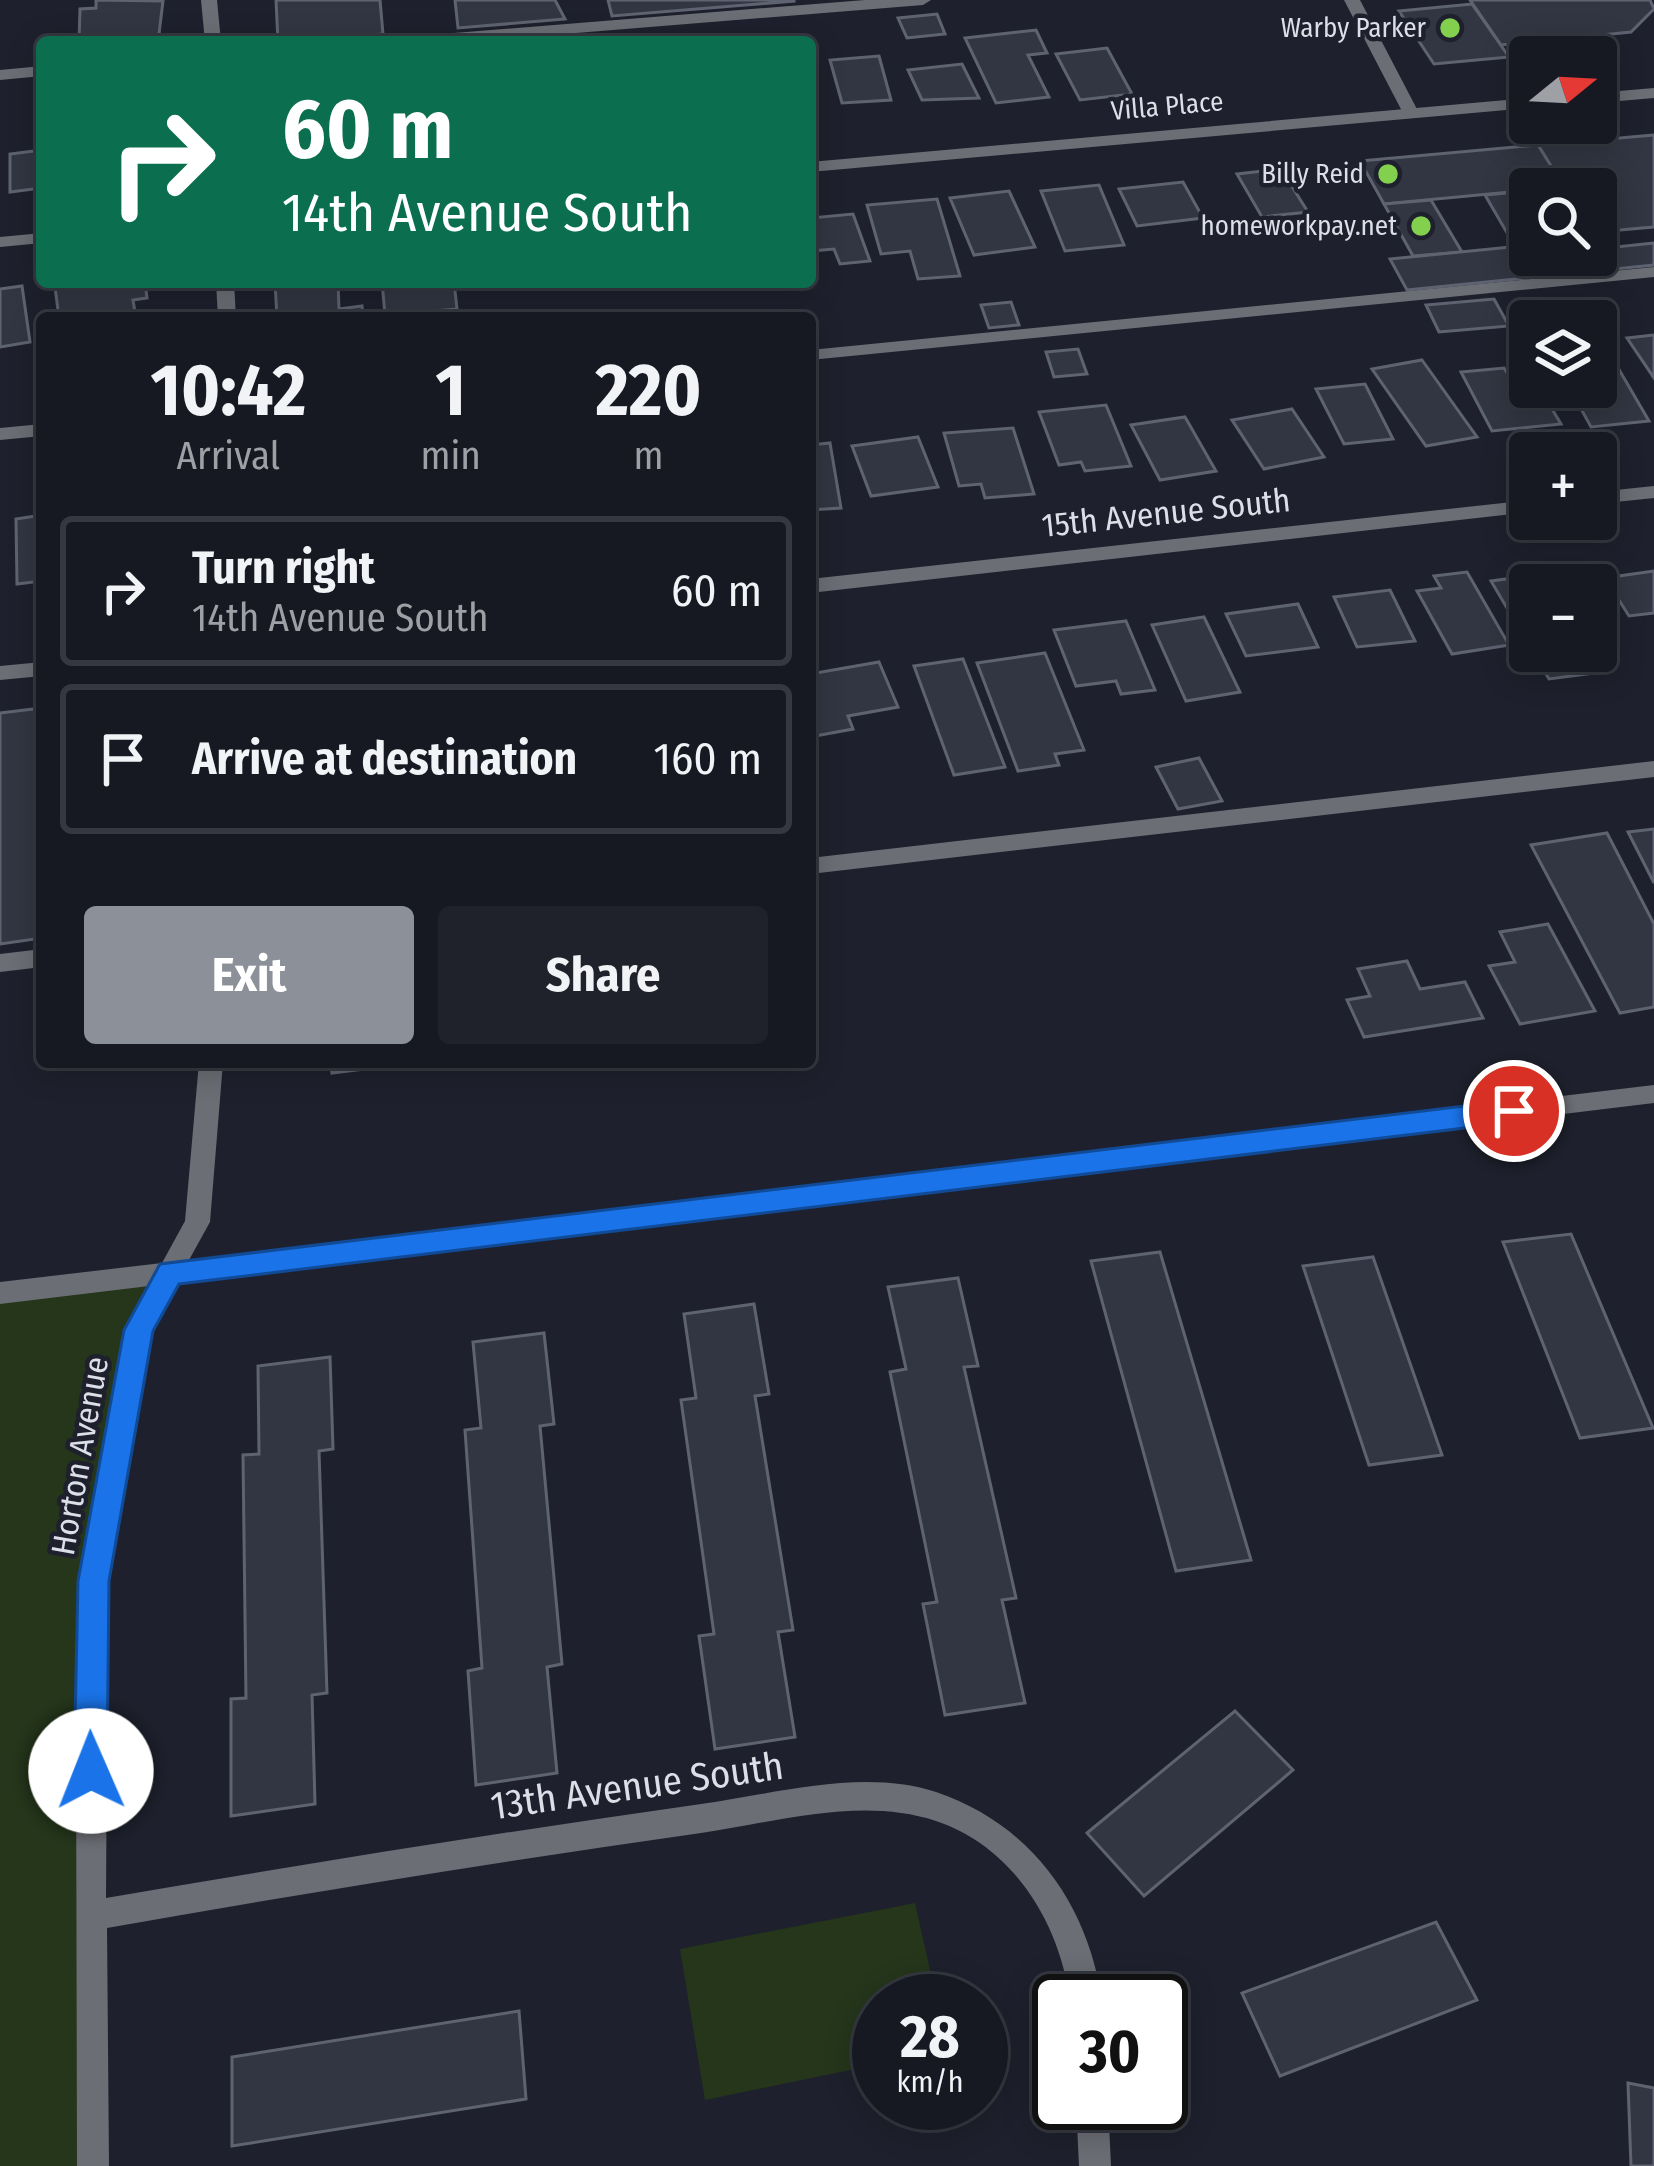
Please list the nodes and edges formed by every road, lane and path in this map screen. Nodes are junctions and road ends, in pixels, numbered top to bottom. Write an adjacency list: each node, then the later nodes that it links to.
1 (209, 0): 4 (street)
2 (923, 0): 5 (street)
3 (1352, 0): 11 (street)
4 (212, 36)
5 (478, 36)
6 (36, 72): 7 (street)
7 (0, 75)
8 (1654, 93): 9 (street)
9 (1617, 96)
10 (1509, 105): 11 (street, Villa Place)
11 (1412, 113): 12 (street, Villa Place)
12 (816, 166)
13 (36, 239): 14 (street)
14 (0, 242)
15 (1654, 272): 16 (street)
16 (816, 355)
17 (36, 431): 18 (street)
18 (0, 434)
19 (1654, 492): 20 (street)
20 (1617, 496)
21 (1509, 508): 22 (street, 15th Avenue South)
22 (816, 585)
23 (36, 670): 24 (street)
24 (0, 673)
25 (1654, 769): 26 (street)
26 (816, 865)
27 (36, 959): 28 (street)
28 (0, 963)
29 (210, 1068): 31 (street, Horton Avenue)
30 (1654, 1094): 31 (street)
31 (170, 1273): 32 (street); 33 (street, Horton Avenue)
32 (0, 1293)
33 (93, 1915): 34 (street, 13th Avenue South); 36 (street, Horton Avenue)
34 (1081, 1974)
35 (1093, 2130): 37 (street)
36 (93, 2166)
37 (1095, 2166)

